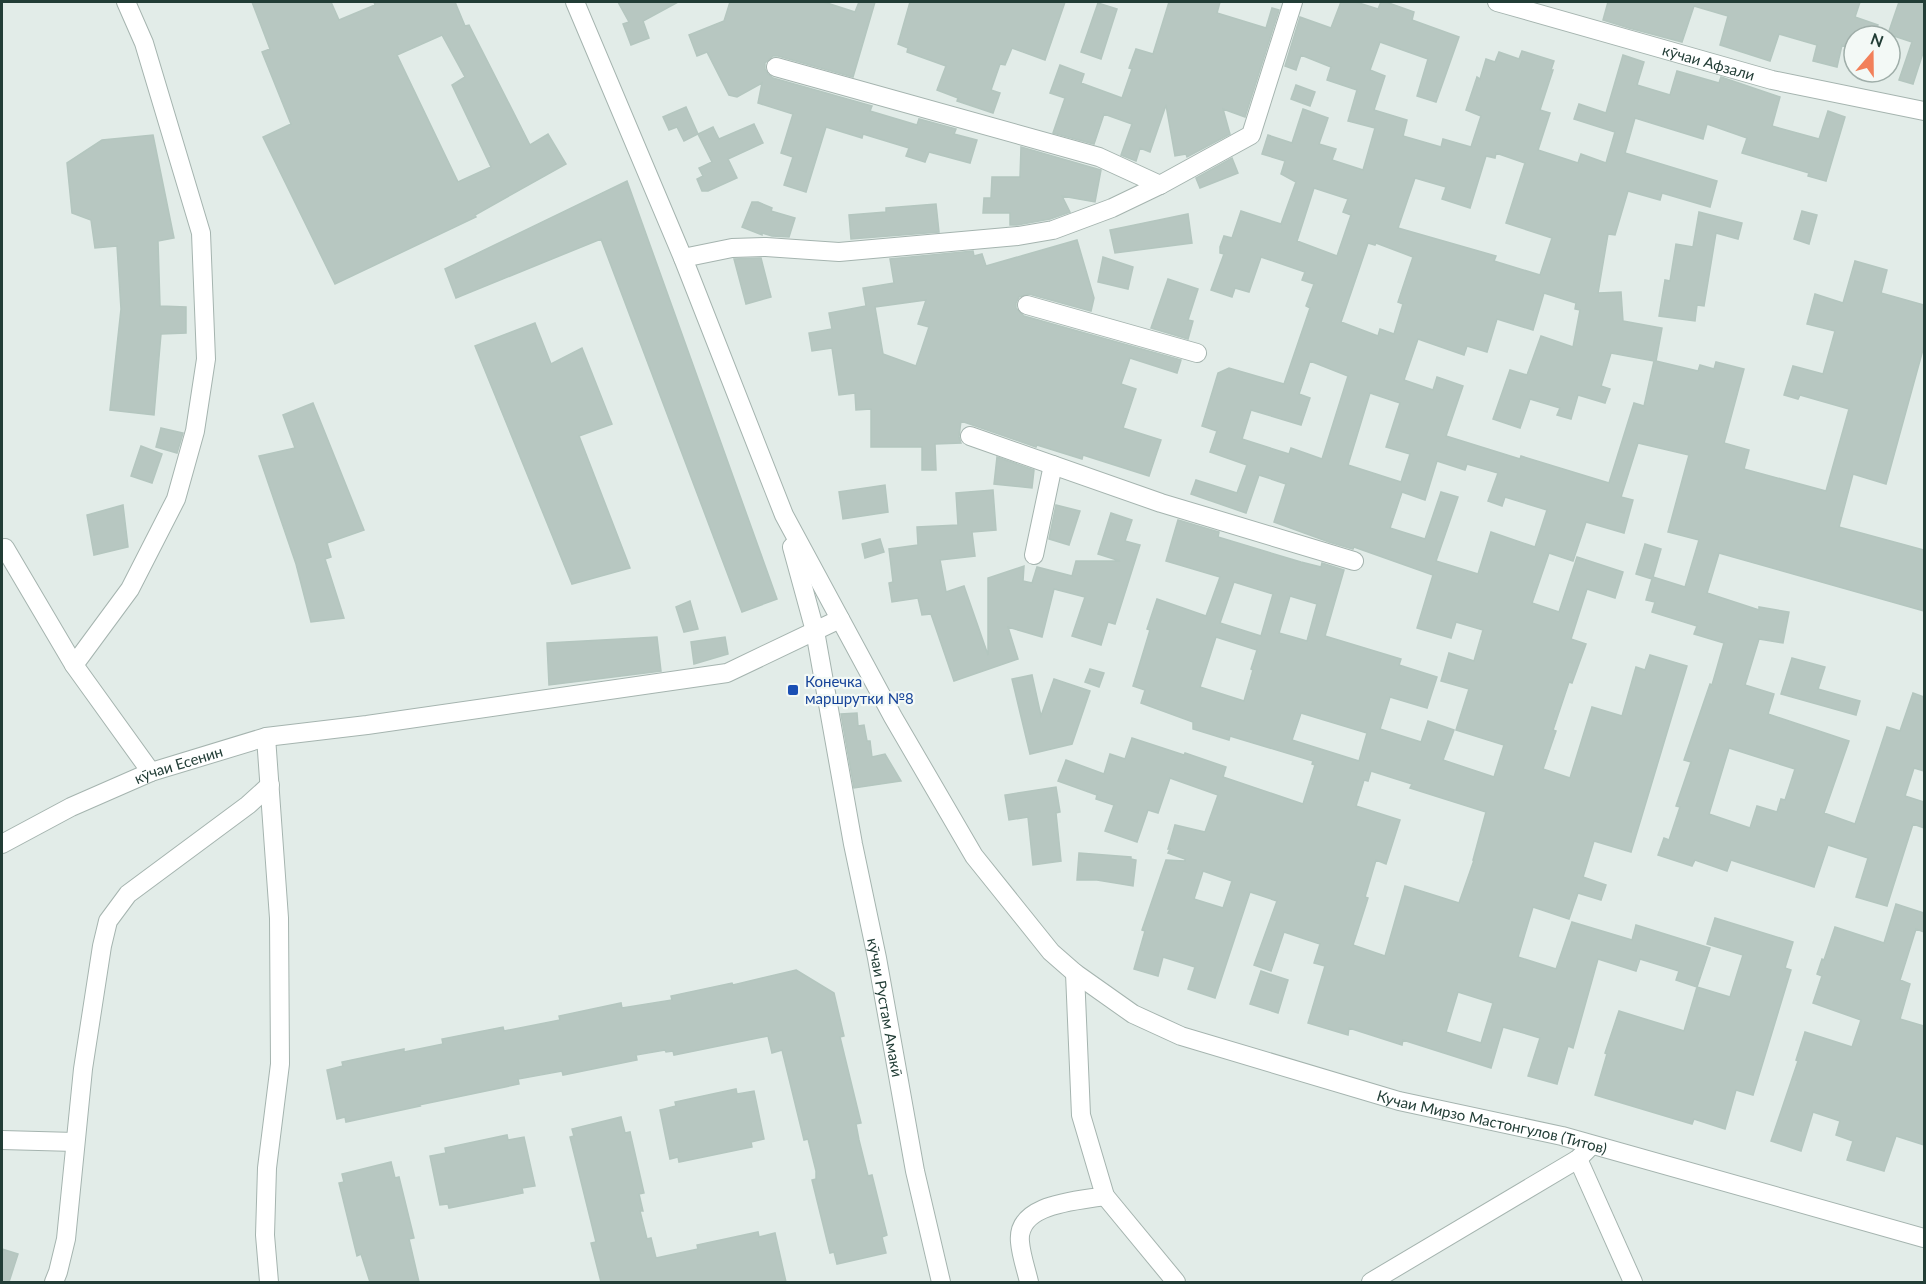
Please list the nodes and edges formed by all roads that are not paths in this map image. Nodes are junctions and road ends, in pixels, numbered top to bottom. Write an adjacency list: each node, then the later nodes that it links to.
1 (126, 2): 19 (street)
2 (574, 2): 8 (street)
3 (1293, 2): 7 (street)
4 (1497, 2): 6 (street, кӯчаи Афзали)
5 (776, 67): 7 (street)
6 (1924, 111)
7 (1160, 185): 8 (street)
8 (683, 258): 13 (street)
9 (1028, 305): 10 (street)
10 (1197, 353)
11 (970, 436): 12 (street)
12 (1053, 465): 15 (street); 16 (street)
13 (784, 515): 17 (street, Кучаи Мирзо Мастонгулов (Титов)); 18 (street, кӯчаи Рустам Амакӣ)
14 (5, 548): 19 (street)
15 (1034, 555)
16 (1354, 561)
17 (840, 619): 18 (street, кӯчаи Есенин); 24 (street, Кучаи Мирзо Мастонгулов (Титов))
18 (815, 631): 20 (street, кӯчаи Есенин); 32 (street, кӯчаи Рустам Амакӣ)
19 (74, 665): 21 (street)
20 (266, 737): 21 (street, кӯчаи Есенин); 22 (street)
21 (151, 772): 23 (street, кӯчаи Есенин)
22 (270, 785): 26 (street); 31 (street)
23 (2, 844)
24 (1075, 973): 27 (street, Кучаи Мирзо Мастонгулов (Титов)); 28 (street)
25 (2, 1140): 26 (street)
26 (75, 1142): 30 (street)
27 (1584, 1152): 29 (street, Кучаи Мирзо Мастонгулов (Титов)); 35 (street); 36 (street)
28 (1105, 1196): 33 (street); 34 (street)
29 (1924, 1238)
30 (54, 1282)
31 (269, 1282)
32 (941, 1282)
33 (1029, 1282)
34 (1176, 1282)
35 (1371, 1282)
36 (1633, 1282)

